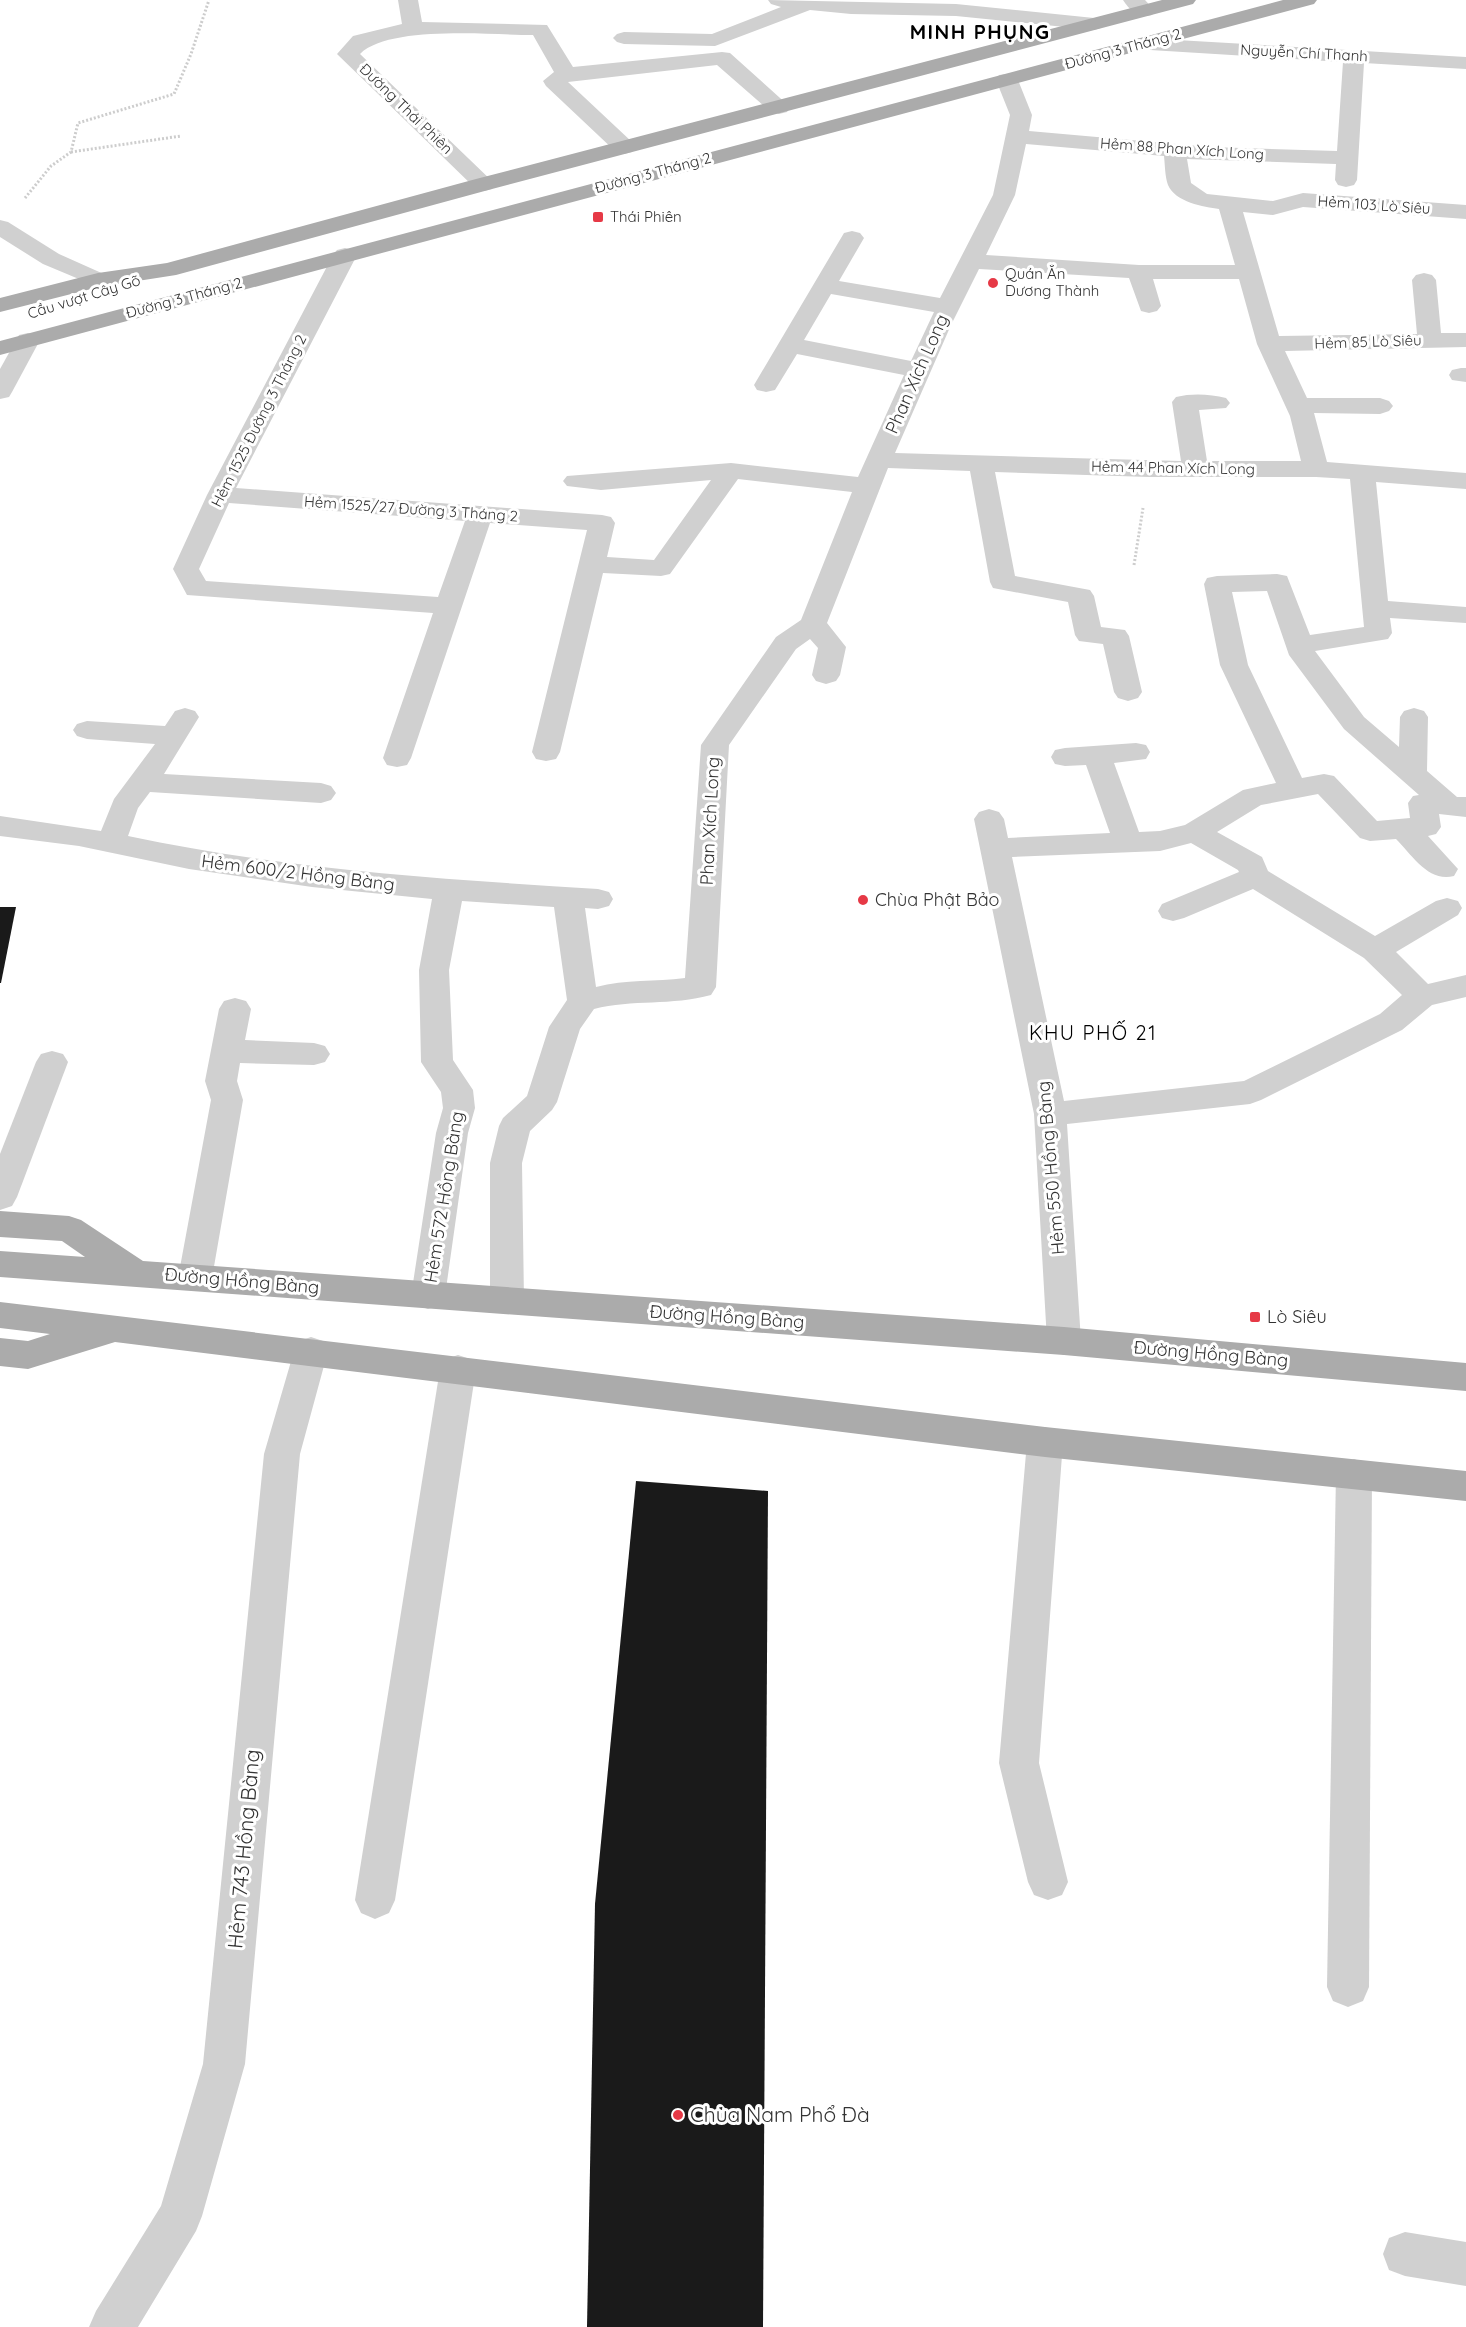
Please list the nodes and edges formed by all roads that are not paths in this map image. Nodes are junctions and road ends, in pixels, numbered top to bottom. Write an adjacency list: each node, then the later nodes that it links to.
1 (408, 0): 8 (street)
2 (778, 0): 5 (street)
3 (1186, 0): 6 (main road, Đường 3 Tháng 2)
4 (1307, 0): 10 (main road, Đường 3 Tháng 2)
5 (806, 4): 7 (street); 9 (street)
6 (1139, 5): 7 (main road, Đường 3 Tháng 2)
7 (1094, 24): 15 (main road, Đường 3 Tháng 2)
8 (413, 28): 13 (street); 20 (street, Đường Thái Phiên)
9 (624, 38)
10 (1142, 44): 11 (street, Nguyễn Chí Thanh); 14 (main road, Đường 3 Tháng 2)
11 (1354, 56): 12 (street, Nguyễn Chí Thanh); 19 (street)
12 (1466, 63)
13 (566, 74): 15 (street); 17 (street)
14 (1007, 80): 16 (street, Phan Xích Long); 26 (main road, Đường 3 Tháng 2)
15 (778, 107): 17 (main road, Đường 3 Tháng 2)
16 (1017, 136): 18 (street, Hẻm 88 Phan Xích Long); 27 (street, Phan Xích Long)
17 (624, 147): 20 (main road, Đường 3 Tháng 2)
18 (1174, 151): 19 (street, Hẻm 88 Phan Xích Long); 22 (street, Hẻm 103 Lò Siêu)
19 (1347, 158): 21 (street)
20 (484, 184): 28 (main road, Đường 3 Tháng 2)
21 (1344, 203): 22 (street, Hẻm 103 Lò Siêu); 23 (street, Hẻm 103 Lò Siêu)
22 (1229, 204): 30 (street)
23 (1466, 212)
24 (0, 227): 32 (street)
25 (852, 238): 33 (street)
26 (345, 255): 38 (main road, Đường 3 Tháng 2); 59 (street, Hẻm 1525 Đường 3 Tháng 2)
27 (970, 261): 29 (street); 36 (street, Phan Xích Long)
28 (168, 270): 32 (main road, Cầu vượt Cây Gõ)
29 (1139, 272): 30 (street); 35 (street)
30 (1248, 272): 41 (street)
31 (1424, 280): 39 (street)
32 (104, 286): 34 (main road); 37 (main road, Cầu vượt Cây Gõ)
33 (825, 286): 36 (street); 42 (street)
34 (0, 305)
35 (1149, 306)
36 (948, 307): 44 (street, Phan Xích Long)
37 (0, 322)
38 (28, 340): 43 (main road, Đường 3 Tháng 2); 46 (street)
39 (1430, 340): 40 (street, Hẻm 85 Lò Siêu); 41 (street, Hẻm 85 Lò Siêu)
40 (1466, 340)
41 (1269, 344): 48 (street)
42 (790, 345): 44 (street); 45 (street)
43 (0, 348)
44 (919, 370): 50 (street, Phan Xích Long)
45 (766, 385)
46 (0, 392)
47 (1218, 403): 52 (street)
48 (1298, 405): 49 (street); 53 (street)
49 (1380, 406)
50 (879, 460): 51 (street, Hẻm 44 Phan Xích Long); 58 (street, Phan Xích Long)
51 (981, 463): 52 (street, Hẻm 44 Phan Xích Long); 68 (street)
52 (1195, 469): 53 (street, Hẻm 44 Phan Xích Long)
53 (1316, 469): 55 (street, Hẻm 44 Phan Xích Long)
54 (731, 471): 56 (street); 58 (street); 61 (street)
55 (1362, 472): 57 (street, Hẻm 44 Phan Xích Long); 63 (street)
56 (576, 481)
57 (1466, 481)
58 (867, 486): 65 (street, Phan Xích Long)
59 (220, 495): 60 (street, Hẻm 1525/27 Đường 3 Tháng 2); 62 (street, Hẻm 1525 Đường 3 Tháng 2)
60 (480, 514): 61 (street, Hẻm 1525/27 Đường 3 Tháng 2); 62 (street)
61 (592, 564): 71 (street)
62 (448, 606): 75 (street)
63 (1376, 609): 64 (street); 66 (street)
64 (1466, 615)
65 (813, 624): 67 (street); 98 (street, Phan Xích Long)
66 (1300, 645): 76 (street); 78 (street)
67 (826, 675)
68 (1128, 692)
69 (1414, 717): 76 (street)
70 (87, 730): 77 (street)
71 (546, 752)
72 (1136, 752): 73 (street)
73 (1097, 754): 74 (street); 86 (street)
74 (1065, 757)
75 (397, 758)
76 (1413, 774): 80 (street)
77 (143, 782): 79 (street); 85 (street)
78 (1293, 789): 83 (street); 84 (street)
79 (321, 793)
80 (1457, 806): 83 (street)
81 (989, 819): 87 (street, Hẻm 550 Hồng Bàng)
82 (0, 826): 85 (street, Hẻm 600/2 Hồng Bàng)
83 (1404, 829): 88 (street)
84 (1195, 832): 86 (street); 89 (street)
85 (111, 843): 90 (street, Hẻm 600/2 Hồng Bàng)
86 (1128, 843): 87 (street)
87 (995, 848): 103 (street, Hẻm 550 Hồng Bàng)
88 (1443, 869)
89 (1255, 877): 94 (street); 95 (street)
90 (449, 890): 91 (street, Hẻm 600/2 Hồng Bàng); 109 (street, Hẻm 572 Hồng Bàng)
91 (568, 897): 92 (street, Hẻm 600/2 Hồng Bàng); 98 (street)
92 (598, 899)
93 (1447, 908): 95 (street)
94 (1173, 911)
95 (1375, 950): 97 (street)
96 (1466, 986): 97 (street)
97 (1422, 996): 103 (street)
98 (583, 1001): 110 (street)
99 (235, 1009): 100 (street)
100 (227, 1051): 101 (street); 108 (street)
101 (314, 1054)
102 (52, 1062): 104 (street)
103 (1050, 1114): 113 (street, Hẻm 550 Hồng Bàng)
104 (0, 1197)
105 (0, 1224): 107 (main road, Đường Hồng Bàng)
106 (0, 1264): 107 (main road)
107 (133, 1272): 108 (main road, Đường Hồng Bàng)
108 (195, 1278): 109 (main road, Đường Hồng Bàng)
109 (428, 1296): 110 (main road, Đường Hồng Bàng)
110 (507, 1301): 113 (main road, Đường Hồng Bàng)
111 (0, 1315): 112 (main road)
112 (115, 1328): 114 (main road); 115 (main road)
113 (1064, 1341): 117 (main road, Đường Hồng Bàng)
114 (311, 1351): 116 (main road); 126 (street, Hẻm 743 Hồng Bàng)
115 (0, 1352)
116 (458, 1369): 118 (main road); 122 (street)
117 (1466, 1377)
118 (1045, 1443): 119 (main road); 121 (street)
119 (1354, 1474): 120 (main road); 123 (street)
120 (1466, 1486)
121 (1048, 1882)
122 (375, 1900)
123 (1348, 1987)
124 (1405, 2254): 125 (street)
125 (1466, 2264)
126 (112, 2327)

